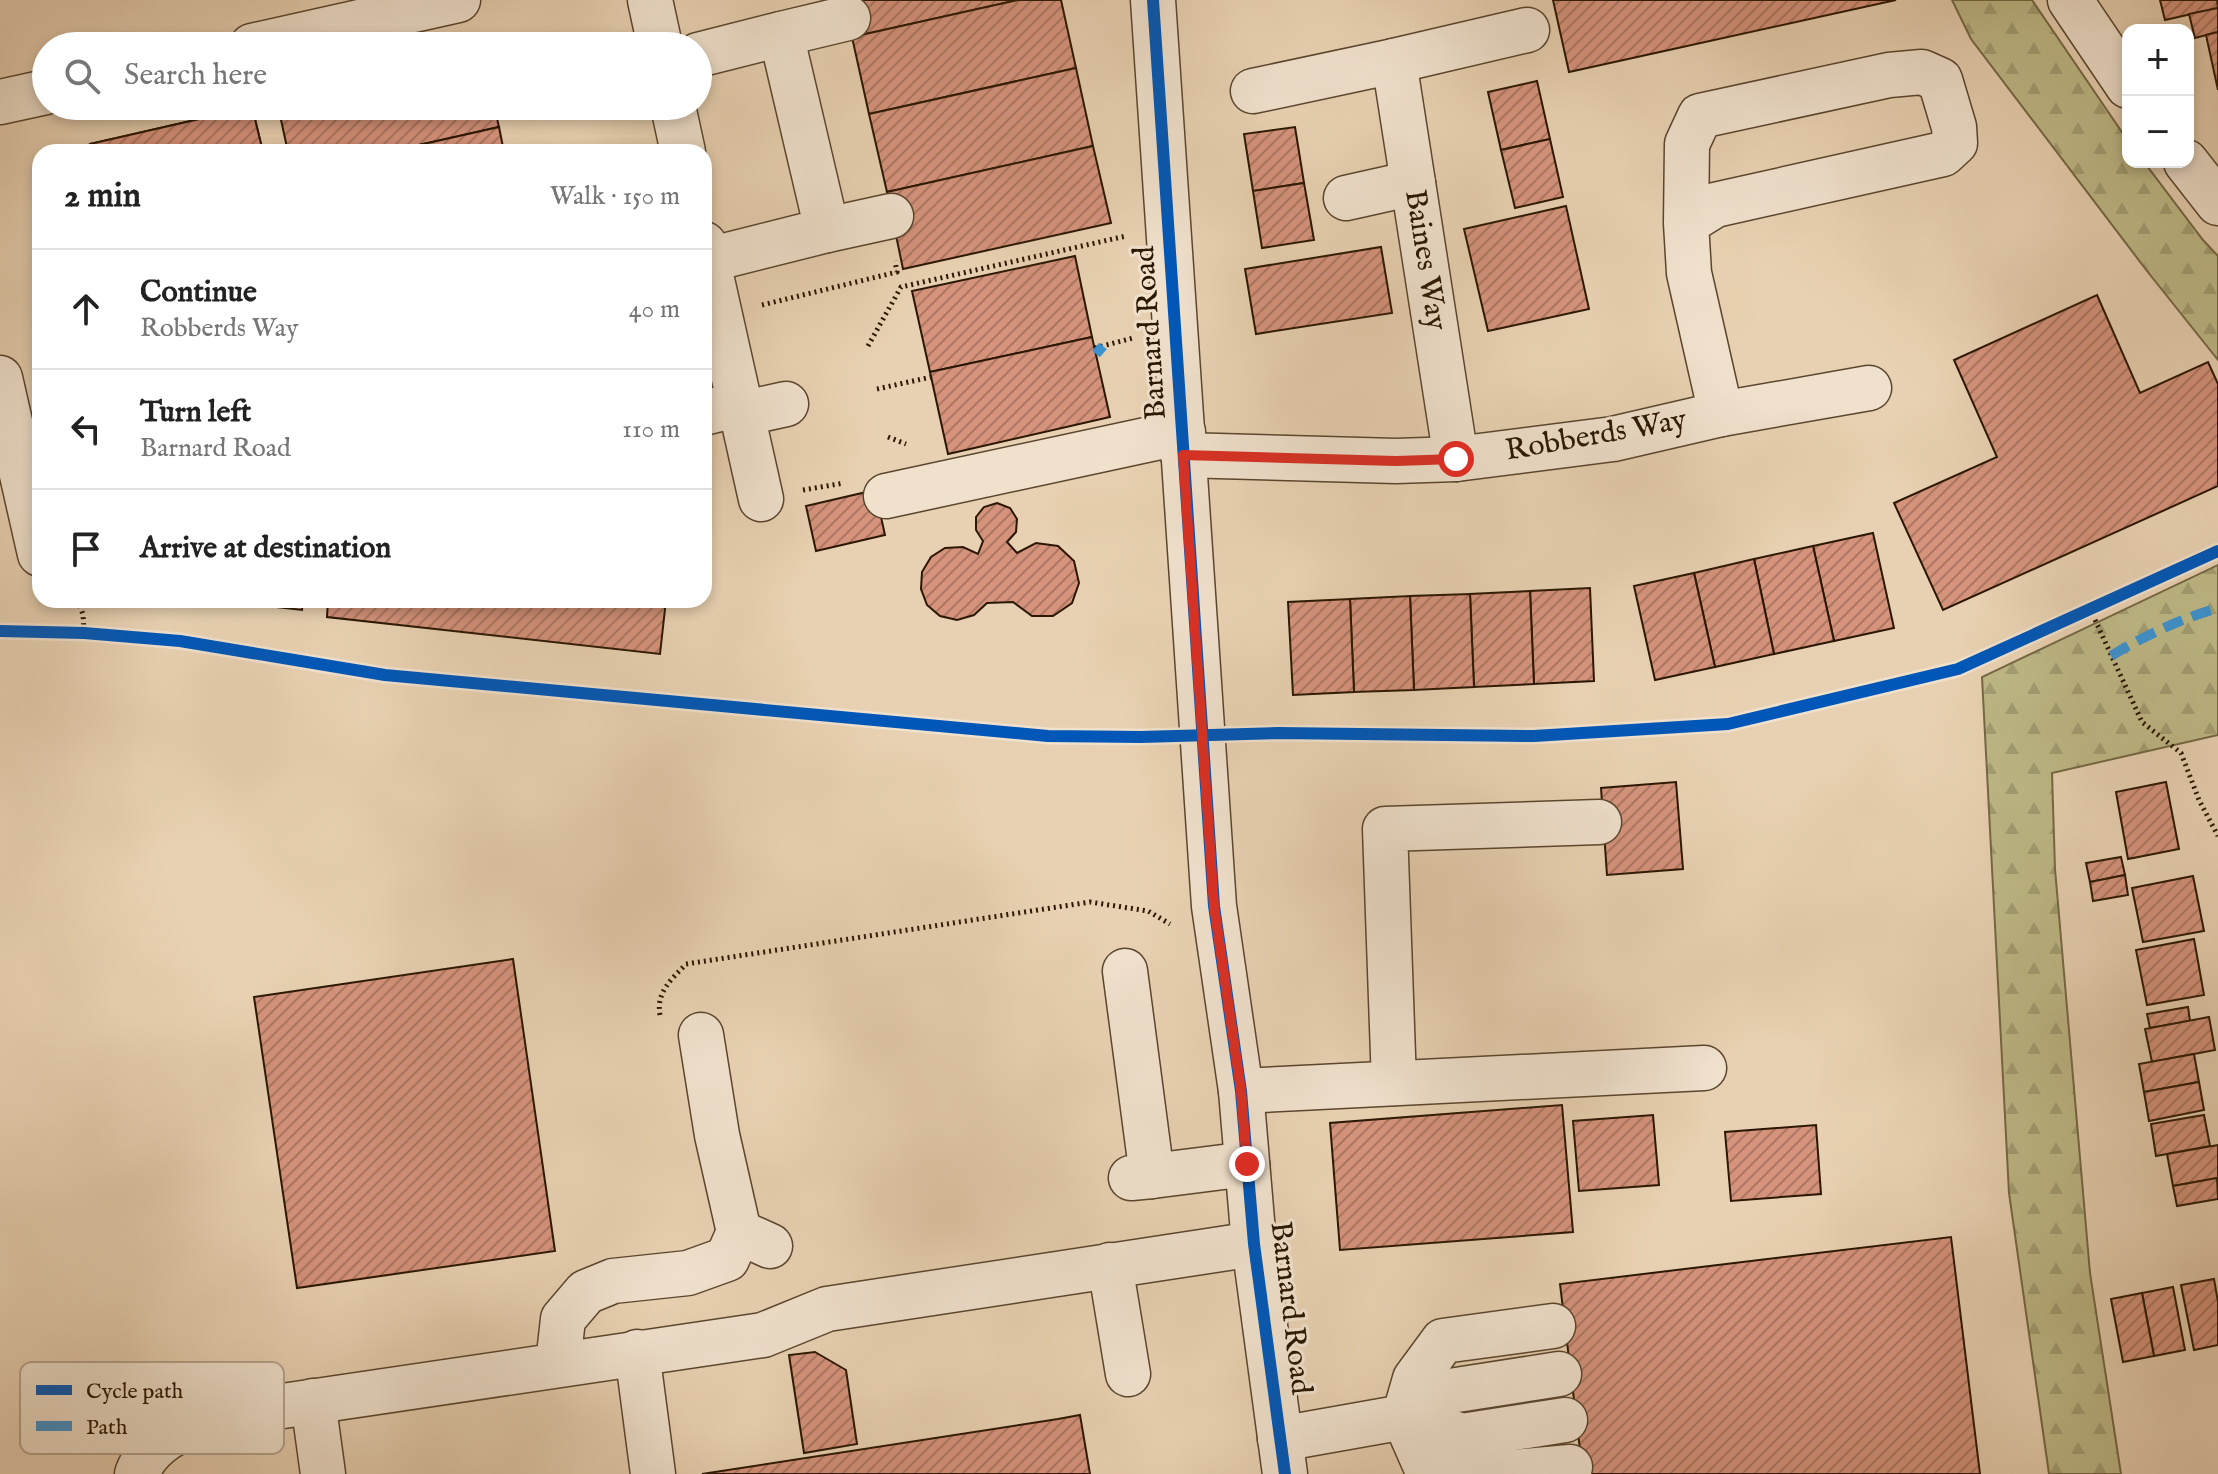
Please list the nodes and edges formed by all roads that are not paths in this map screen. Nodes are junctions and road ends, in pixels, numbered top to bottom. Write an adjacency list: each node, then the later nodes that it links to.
1 (458, 0): 7 (street)
2 (650, 0): 8 (street)
3 (1153, 0): 30 (street, Barnard Road)
4 (2070, 0): 12 (street)
5 (848, 18): 9 (street)
6 (1527, 30): 11 (street)
7 (315, 32)
8 (657, 32)
9 (781, 34): 10 (street); 21 (street)
10 (712, 51)
11 (1394, 61): 13 (street); 17 (street, Baines Way)
12 (2122, 77)
13 (1253, 91)
14 (32, 95): 15 (street)
15 (0, 102)
16 (2191, 168): 19 (street)
17 (1413, 183): 18 (street); 31 (street, Baines Way)
18 (1346, 198)
19 (2218, 203)
20 (1686, 223): 20 (street, Robberds Way); 29 (street, Robberds Way)
21 (827, 230): 22 (street); 23 (street)
22 (892, 235)
23 (712, 251)
24 (713, 309): 28 (street)
25 (0, 378): 34 (street)
26 (1869, 388): 29 (street, Robberds Way)
27 (786, 404): 28 (street)
28 (728, 410): 32 (street)
29 (1721, 414): 31 (street, Robberds Way)
30 (1183, 443): 31 (street, Robberds Way); 33 (street, Robberds Way); 41 (street, Barnard Road)
31 (1456, 459)
32 (760, 495)
33 (886, 496)
34 (13, 501): 35 (street)
35 (32, 538)
36 (1599, 822): 40 (street)
37 (1125, 971): 42 (street)
38 (701, 1035): 47 (street)
39 (1704, 1068): 40 (street)
40 (1394, 1083): 41 (street)
41 (1241, 1091): 42 (street, Barnard Road)
42 (1247, 1164): 43 (street, Barnard Road)
43 (1254, 1244): 44 (street); 55 (street, Barnard Road)
44 (1110, 1265): 46 (street); 48 (street)
45 (1553, 1326): 52 (street)
46 (637, 1352): 47 (street); 59 (street)
47 (558, 1364): 50 (street)
48 (1128, 1374)
49 (1559, 1374): 52 (street)
50 (313, 1401): 51 (street); 58 (street)
51 (284, 1405)
52 (1404, 1417): 53 (street); 55 (street); 60 (street); 61 (street); 62 (street)
53 (1565, 1420)
54 (148, 1454): 57 (street)
55 (1282, 1456)
56 (1570, 1467): 63 (street)
57 (137, 1474)
58 (323, 1474)
59 (653, 1474)
60 (1416, 1474)
61 (1429, 1474)
62 (1464, 1474)
63 (1489, 1474)

